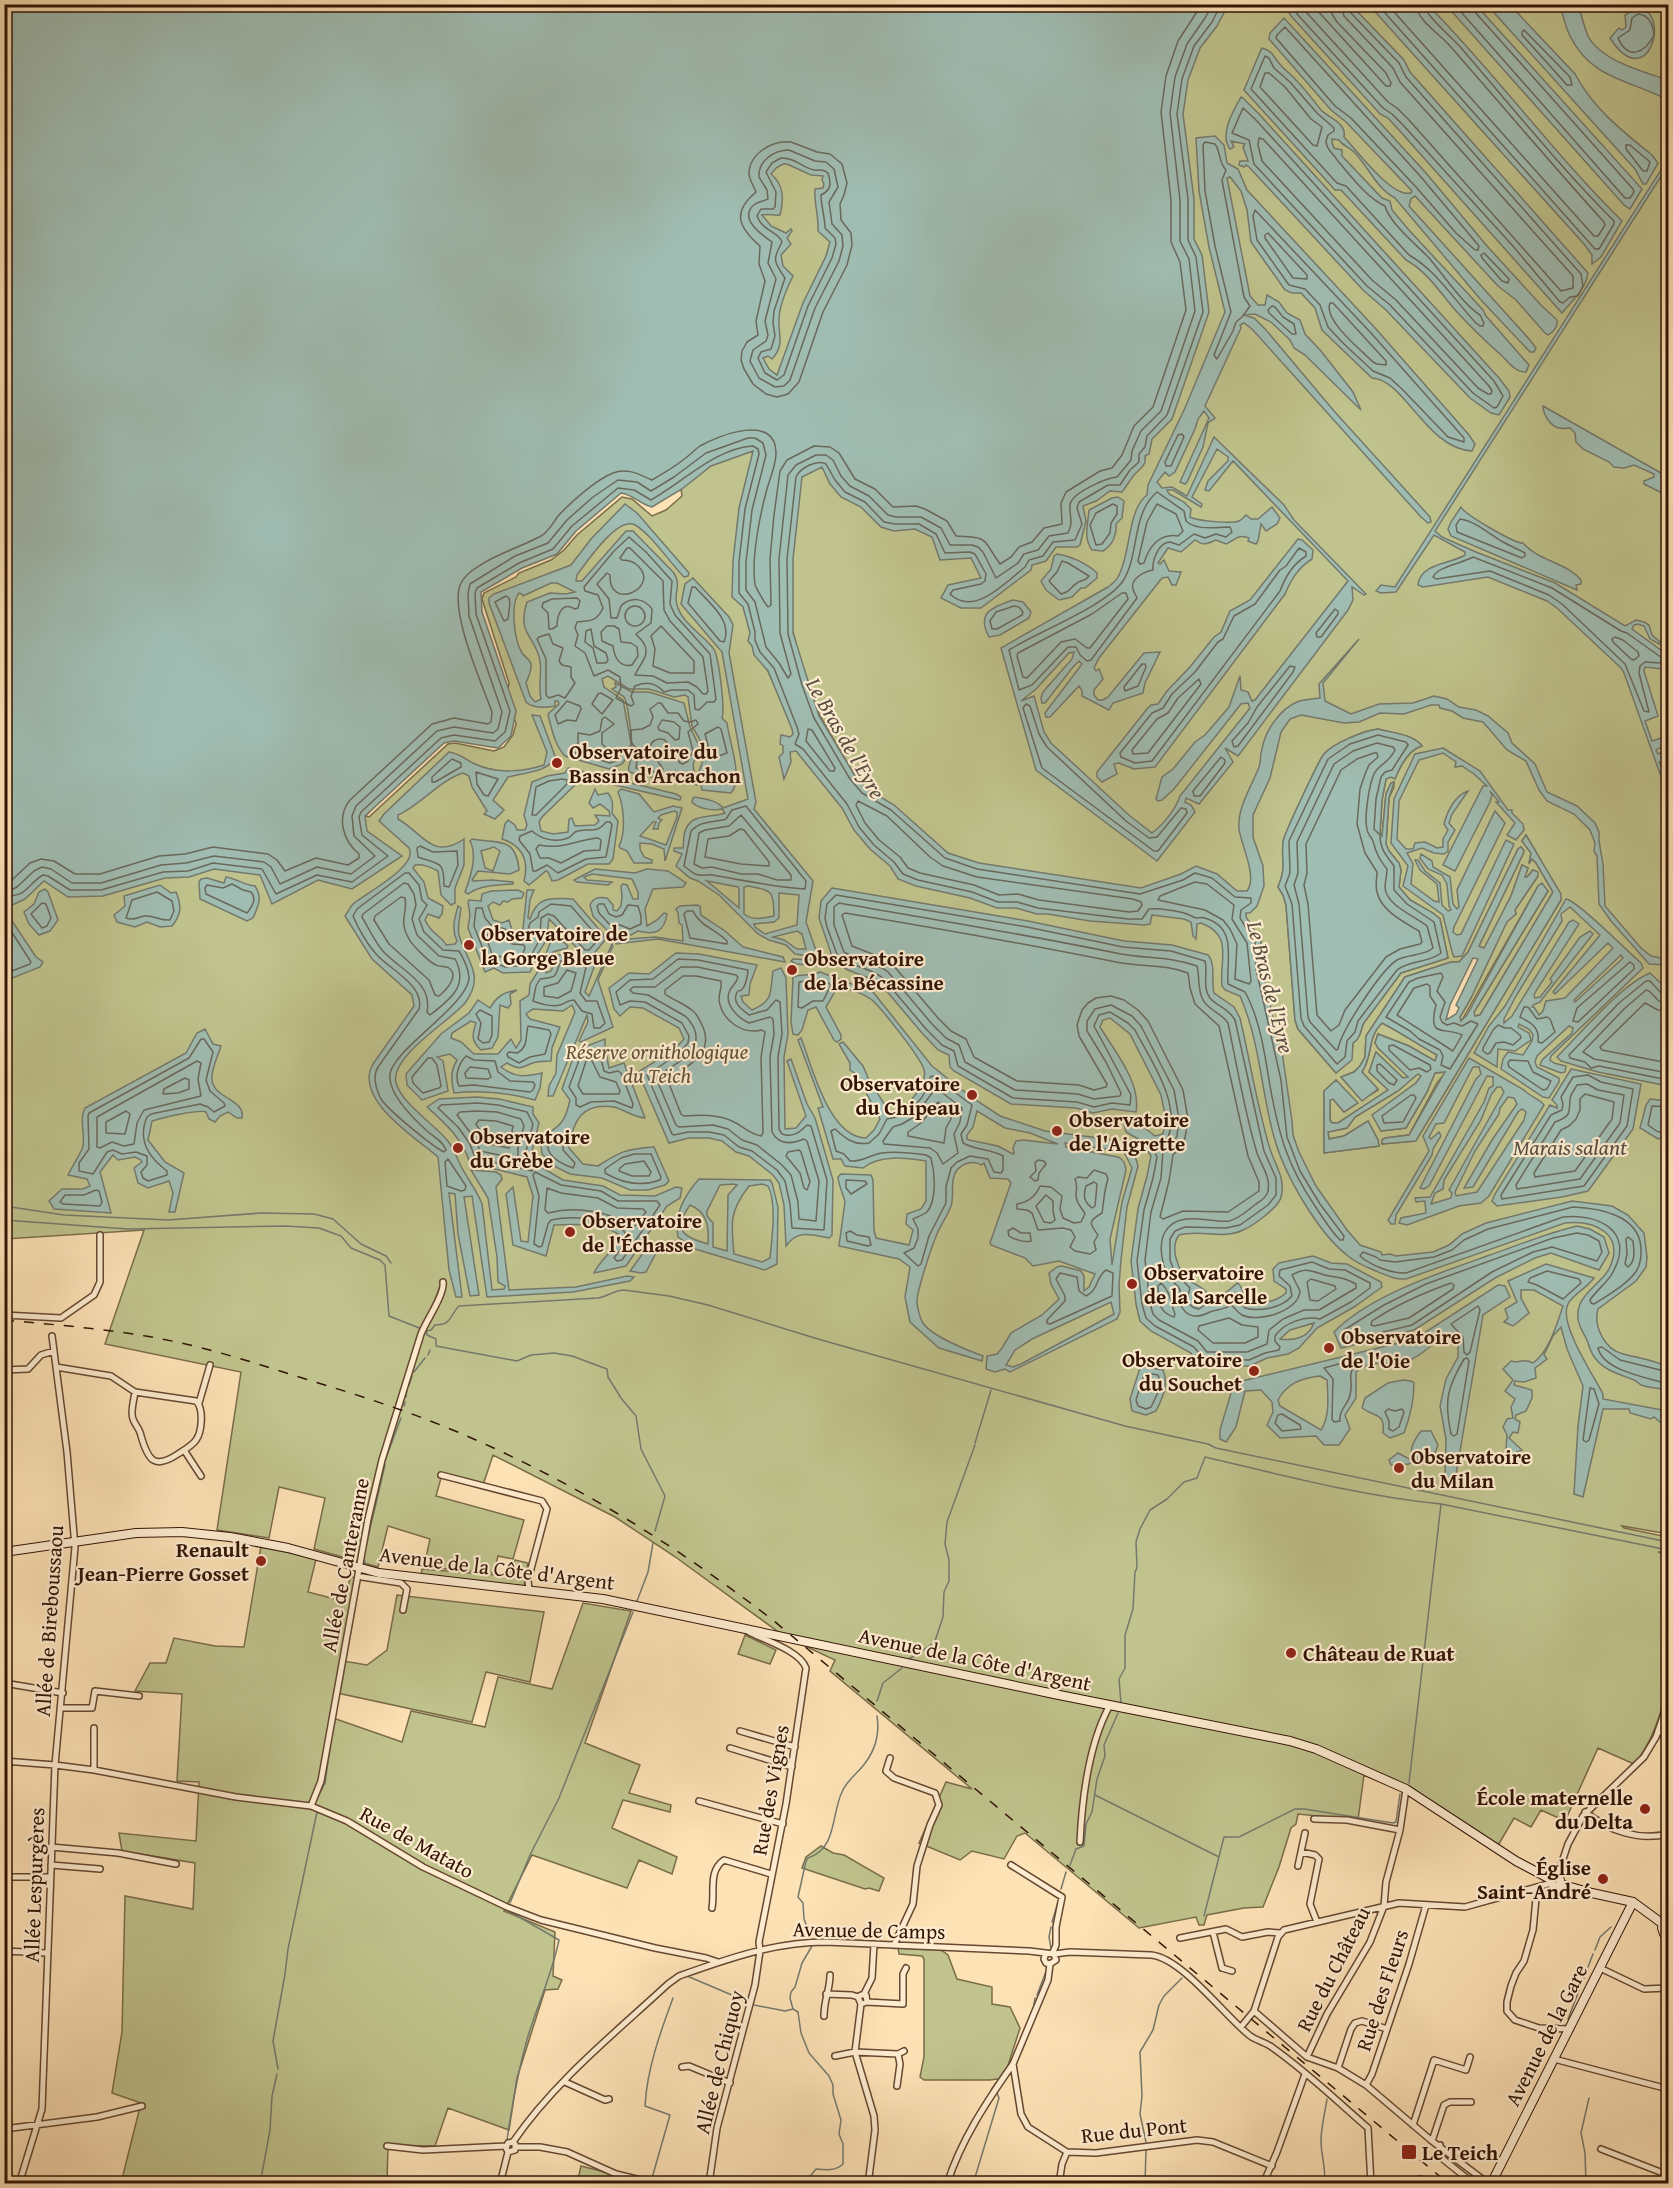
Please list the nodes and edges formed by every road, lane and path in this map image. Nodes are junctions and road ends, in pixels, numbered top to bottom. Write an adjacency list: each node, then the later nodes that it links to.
1 (100, 1235): 3 (street)
2 (443, 1282): 16 (street, Allée de Canteranne)
3 (4, 1315)
4 (52, 1336): 5 (street, Allée de Bireboussaou)
5 (54, 1351): 7 (street, Allée de Bireboussaou); 8 (street)
6 (210, 1365): 10 (street)
7 (56, 1367): 9 (street); 14 (street, Allée de Bireboussaou)
8 (4, 1370)
9 (135, 1392): 10 (street); 11 (street)
10 (199, 1403): 11 (street)
11 (184, 1450): 13 (street)
12 (441, 1475): 19 (street)
13 (201, 1476)
14 (75, 1541): 15 (main road, Avenue de la Côte d'Argent); 16 (main road, Avenue de la Côte d'Argent); 26 (street, Allée de Bireboussaou)
15 (4, 1552)
16 (359, 1568): 18 (main road, Avenue de la Côte d'Argent); 44 (street, Allée de Canteranne)
17 (362, 1577): 18 (street)
18 (402, 1580): 19 (main road, Avenue de la Côte d'Argent); 20 (street)
19 (529, 1590): 21 (main road, Avenue de la Côte d'Argent)
20 (403, 1610)
21 (741, 1629): 22 (main road, Avenue de la Côte d'Argent); 23 (street, Rue des Vignes)
22 (778, 1636): 23 (street); 24 (street); 29 (main road, Avenue de la Côte d'Argent)
23 (774, 1645): 24 (street, Rue des Vignes)
24 (782, 1648): 35 (street, Rue des Vignes)
25 (4, 1683): 26 (street)
26 (63, 1694): 30 (street, Allée de Bireboussaou)
27 (139, 1696): 30 (street)
28 (1668, 1702): 33 (street)
29 (1110, 1705): 42 (main road, Avenue de la Côte d'Argent); 51 (street)
30 (61, 1708): 39 (street, Allée de Bireboussaou)
31 (94, 1728): 41 (street)
32 (740, 1731): 35 (street)
33 (1659, 1732): 34 (street); 45 (street)
34 (1668, 1735)
35 (795, 1747): 40 (street, Rue des Vignes)
36 (729, 1748): 40 (street)
37 (890, 1758): 76 (street)
38 (4, 1761): 39 (street, Rue de Matato)
39 (55, 1765): 41 (street, Rue de Matato); 52 (street, Allée Lespurgères)
40 (792, 1767): 47 (street, Rue des Vignes)
41 (94, 1770): 44 (street, Rue de Matato)
42 (1406, 1789): 48 (street, Rue du Château); 62 (main road, Avenue de la Côte d'Argent)
43 (699, 1801): 47 (street)
44 (311, 1806): 82 (street, Rue de Matato)
45 (1586, 1812): 50 (street); 62 (street)
46 (1314, 1819): 48 (street)
47 (783, 1824): 59 (street, Rue des Vignes)
48 (1401, 1830): 67 (street, Rue du Château)
49 (1305, 1833): 53 (street)
50 (1668, 1834)
51 (1080, 1842)
52 (51, 1847): 54 (street); 55 (street, Allée Lespurgères)
53 (1301, 1852): 57 (street); 69 (street)
54 (176, 1864)
55 (51, 1865): 58 (street); 61 (street, Allée Lespurgères)
56 (1011, 1865): 81 (street)
57 (1298, 1866)
58 (100, 1869)
59 (771, 1874): 68 (street); 78 (street, Rue des Vignes)
60 (5, 1876): 61 (street); 64 (street)
61 (50, 1877): 80 (street, Allée Lespurgères)
62 (1555, 1881): 63 (street); 65 (main road, Avenue de la Côte d'Argent)
63 (1537, 1888): 66 (street); 97 (street)
64 (5, 1900)
65 (1633, 1902): 70 (main road, Avenue de la Côte d'Argent); 85 (main road, Avenue de la Gare)
66 (1426, 1905): 67 (street); 96 (street, Rue des Fleurs)
67 (1384, 1906): 69 (street); 102 (street, Rue du Château)
68 (712, 1908)
69 (1317, 1922): 72 (street)
70 (1666, 1923): 73 (main road)
71 (1213, 1932): 72 (street); 74 (street); 84 (street)
72 (1280, 1933): 93 (street)
73 (1668, 1935): 77 (main road)
74 (1180, 1938)
75 (874, 1944): 76 (street, Avenue de Camps); 78 (street, Avenue de Camps); 92 (street)
76 (894, 1945): 81 (street, Avenue de Camps)
77 (1668, 1946)
78 (760, 1950): 82 (street, Avenue de Camps); 110 (street, Allée de Chiquoy)
79 (5, 1951): 80 (street); 89 (street)
80 (47, 1953): 117 (street, Allée Lespurgères)
81 (1052, 1957): 95 (street, Avenue de Camps); 105 (street)
82 (718, 1962): 109 (street, Avenue de Camps)
83 (906, 1968): 92 (street)
84 (1222, 1968): 86 (street); 88 (street)
85 (1600, 1968): 90 (street); 97 (main road, Avenue de la Gare)
86 (1232, 1971)
87 (830, 1975): 91 (street)
88 (1218, 1975)
89 (4, 1976)
90 (1668, 1988)
91 (826, 1994): 92 (street); 94 (street)
92 (863, 1999): 99 (street)
93 (1254, 2011): 95 (street); 102 (street)
94 (824, 2016)
95 (1241, 2027): 108 (street, Avenue de Camps)
96 (1387, 2029): 107 (street); 111 (street, Rue des Fleurs)
97 (1570, 2029): 104 (main road, Avenue de la Gare)
98 (904, 2051): 100 (street)
99 (855, 2052): 100 (street); 101 (street); 135 (street)
100 (898, 2054): 112 (street)
101 (835, 2056)
102 (1307, 2057): 107 (street)
103 (1470, 2057): 118 (street)
104 (1554, 2059): 113 (street); 146 (main road, Avenue de la Gare)
105 (1013, 2064): 126 (street); 136 (street)
106 (682, 2067): 110 (street)
107 (1338, 2068): 111 (street)
108 (1305, 2074): 127 (street); 139 (street, Avenue de Camps)
109 (564, 2082): 114 (street); 121 (street, Avenue de Camps)
110 (730, 2083): 134 (street, Allée de Chiquoy)
111 (1366, 2085): 118 (street)
112 (897, 2086)
113 (1668, 2089)
114 (609, 2099)
115 (1471, 2102): 120 (street)
116 (142, 2106): 117 (street)
117 (38, 2124): 119 (street); 129 (street, Allée Lespurgères)
118 (1413, 2125): 120 (street)
119 (4, 2128)
120 (1432, 2141): 122 (street)
121 (514, 2145): 124 (street); 133 (street)
122 (1440, 2145): 144 (street); 145 (street)
123 (387, 2146): 124 (street)
124 (507, 2149): 132 (street)
125 (1601, 2149): 128 (street)
126 (1068, 2152): 127 (street, Rue du Pont); 137 (street)
127 (1272, 2166): 138 (street)
128 (1668, 2175)
129 (19, 2184)
130 (420, 2184): 131 (street)
131 (457, 2184)
132 (500, 2184)
133 (657, 2184)
134 (708, 2184)
135 (873, 2184)
136 (947, 2184)
137 (1059, 2184)
138 (1263, 2184)
139 (1371, 2184)
140 (1377, 2184): 141 (street)
141 (1392, 2184)
142 (1413, 2184): 143 (street)
143 (1426, 2184)
144 (1474, 2184)
145 (1484, 2184)
146 (1491, 2184)

